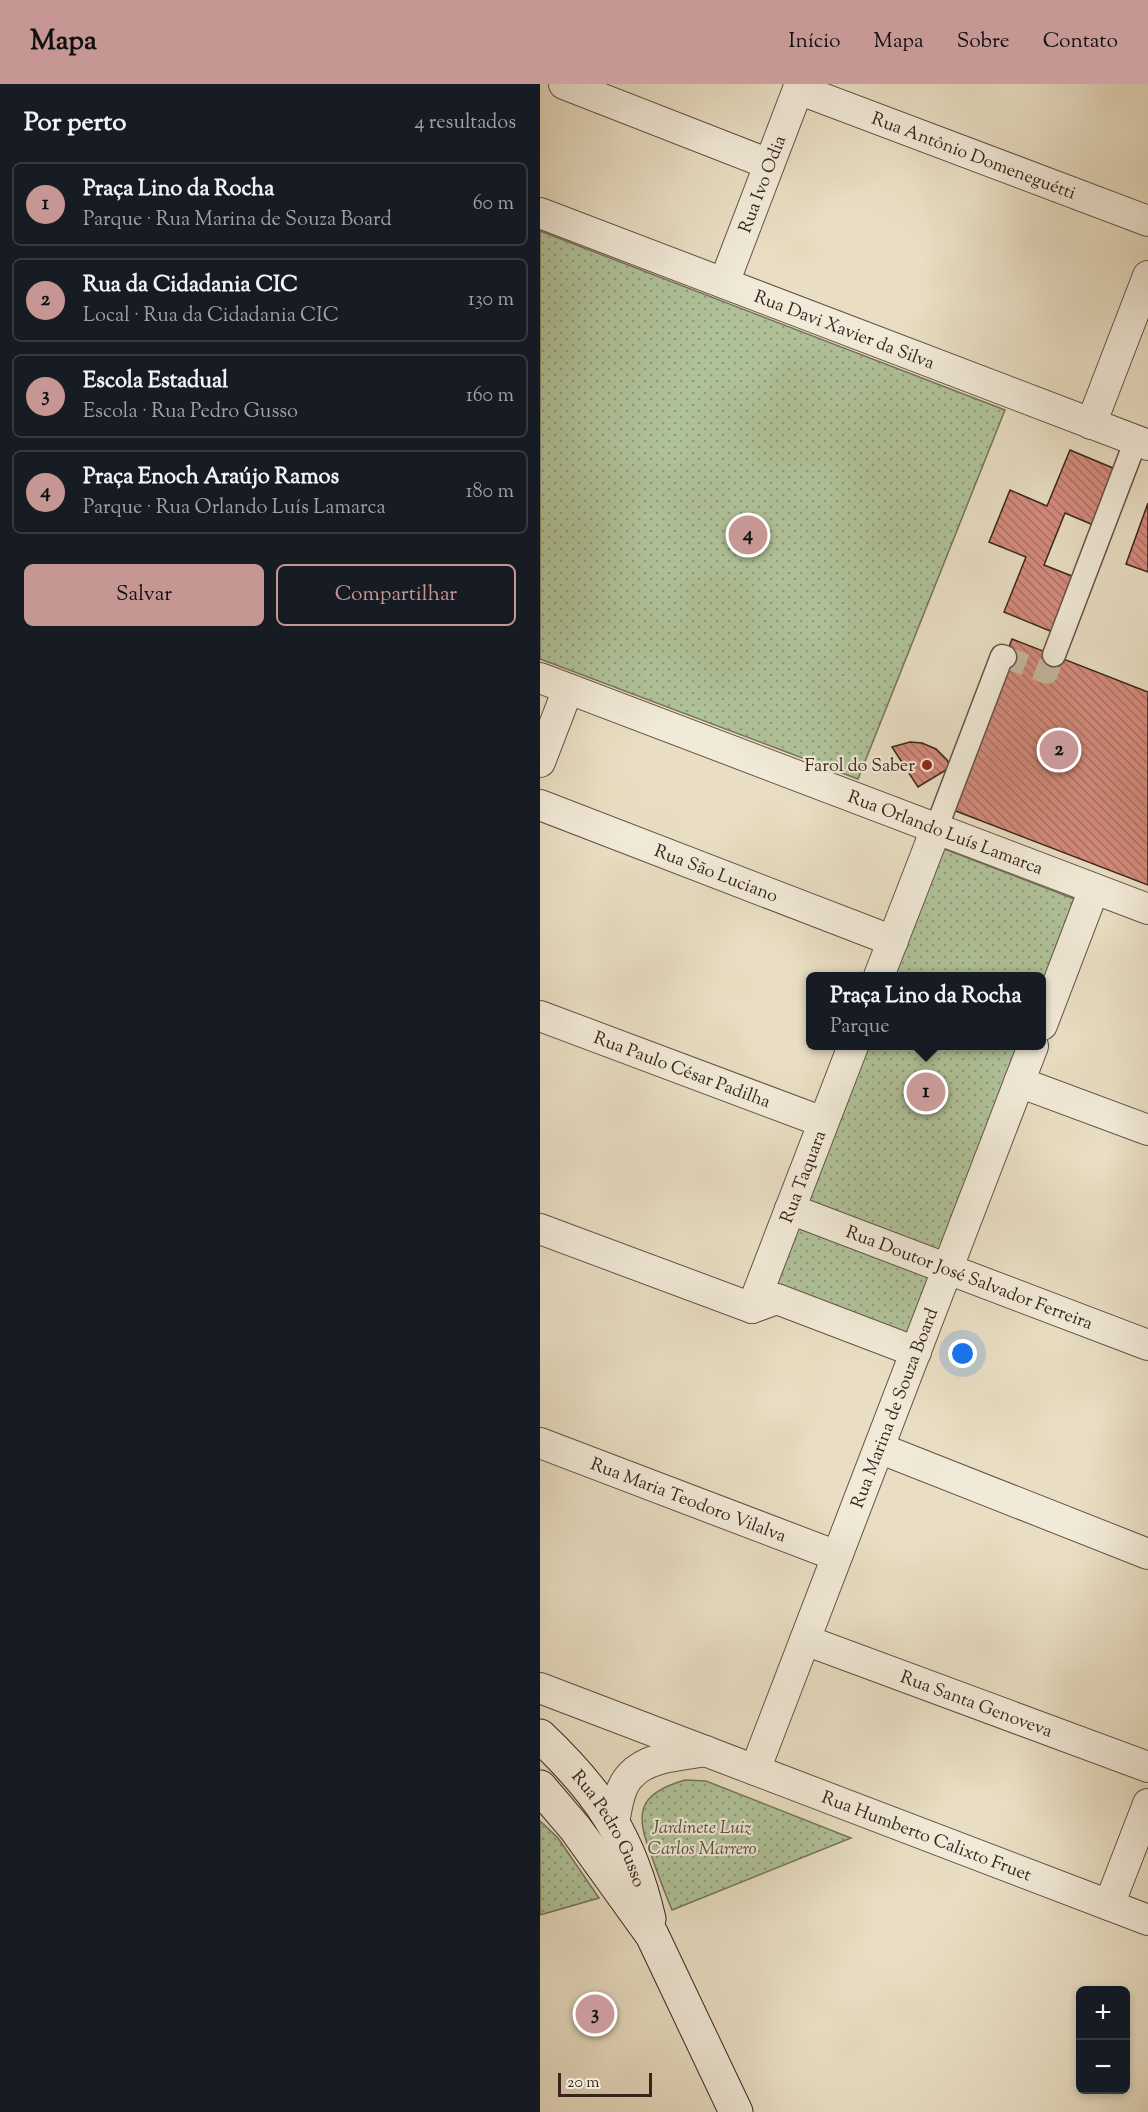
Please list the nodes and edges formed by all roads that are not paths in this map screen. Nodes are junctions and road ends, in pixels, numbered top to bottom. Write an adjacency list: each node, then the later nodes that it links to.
1 (564, 84): 3 (street)
2 (799, 87): 3 (street, Rua Ivo Odia); 5 (street, Rua Antônio Domeneguétti)
3 (769, 164): 7 (street, Rua Ivo Odia)
4 (540, 213): 7 (street, Rua Davi Xavier da Silva)
5 (1148, 221)
6 (1148, 276): 8 (street)
7 (724, 283): 8 (street, Rua Davi Xavier da Silva)
8 (1091, 424): 9 (street, Rua Davi Xavier da Silva)
9 (1142, 442): 10 (street)
10 (1054, 655)
11 (1005, 657): 16 (street)
12 (540, 678): 13 (street, Rua Orlando Luís Lamarca)
13 (568, 689): 14 (street); 16 (street, Rua Orlando Luís Lamarca)
14 (540, 762)
15 (540, 805): 19 (street, Rua São Luciano)
16 (936, 829): 17 (street, Rua Orlando Luís Lamarca); 19 (street)
17 (1094, 889): 18 (street, Rua Orlando Luís Lamarca); 21 (street)
18 (1148, 909)
19 (893, 941): 20 (street)
20 (881, 972)
21 (1046, 1012)
22 (540, 1016): 26 (street, Rua Paulo César Padilha)
23 (851, 1050): 26 (street, Rua Taquara)
24 (1032, 1050): 25 (street, Rua Marina de Souza Board)
25 (1019, 1082): 27 (street); 30 (street, Rua Marina de Souza Board)
26 (823, 1122): 28 (street, Rua Taquara)
27 (1148, 1130)
28 (790, 1209): 30 (street, Rua Doutor José Salvador Ferreira); 31 (street, Rua Taquara)
29 (540, 1229): 31 (street)
30 (948, 1269): 32 (street, Rua Doutor José Salvador Ferreira); 33 (street, Rua Marina de Souza Board)
31 (752, 1308): 33 (street)
32 (1148, 1345)
33 (916, 1352): 35 (street, Rua Marina de Souza Board)
34 (540, 1443): 37 (street, Rua Maria Teodoro Vilalva)
35 (879, 1448): 36 (street); 37 (street, Rua Marina de Souza Board)
36 (1148, 1554)
37 (837, 1556): 38 (street, Rua Marina de Souza Board)
38 (805, 1640): 42 (street, Rua Santa Genoveva); 43 (street, Rua Marina de Souza Board)
39 (540, 1688): 41 (street, Rua Humberto Calixto Fruet)
40 (540, 1736): 46 (main road, Rua Pedro Gusso)
41 (706, 1751): 43 (street, Rua Humberto Calixto Fruet); 46 (street)
42 (1148, 1767)
43 (755, 1770): 47 (street, Rua Humberto Calixto Fruet)
44 (540, 1787): 49 (main road, Rua Pedro Gusso)
45 (1148, 1804): 47 (street)
46 (614, 1823): 49 (main road, Rua Pedro Gusso)
47 (1109, 1905): 48 (street, Rua Humberto Calixto Fruet)
48 (1148, 1920)
49 (652, 1935): 50 (main road, Rua Pedro Gusso)
50 (736, 2112)

